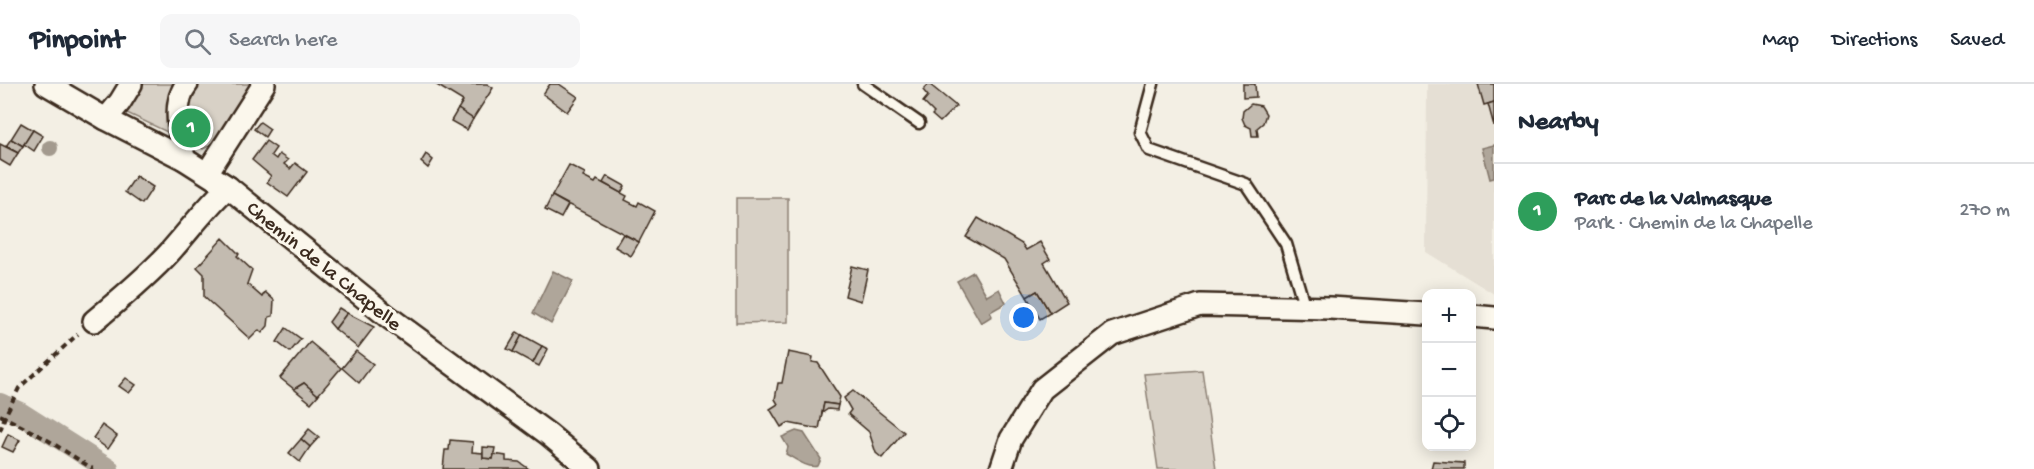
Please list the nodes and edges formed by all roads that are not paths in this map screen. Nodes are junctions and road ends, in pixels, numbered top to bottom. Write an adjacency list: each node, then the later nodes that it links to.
1 (46, 84): 7 (street, Chemin de la Chapelle)
2 (131, 84): 7 (street)
3 (187, 84): 9 (street)
4 (264, 84): 10 (street)
5 (863, 84): 8 (lane)
6 (1153, 84): 12 (lane)
7 (106, 119): 9 (street, Chemin de la Chapelle)
8 (919, 123)
9 (184, 159): 10 (street, Chemin de la Chapelle)
10 (207, 173): 11 (street, Chemin de la Chapelle)
11 (228, 187): 16 (street); 17 (street, Chemin de la Chapelle)
12 (1305, 308): 13 (street); 18 (street)
13 (1422, 314)
14 (1476, 316): 15 (street)
15 (1494, 318)
16 (94, 321)
17 (590, 469)
18 (1001, 469)

